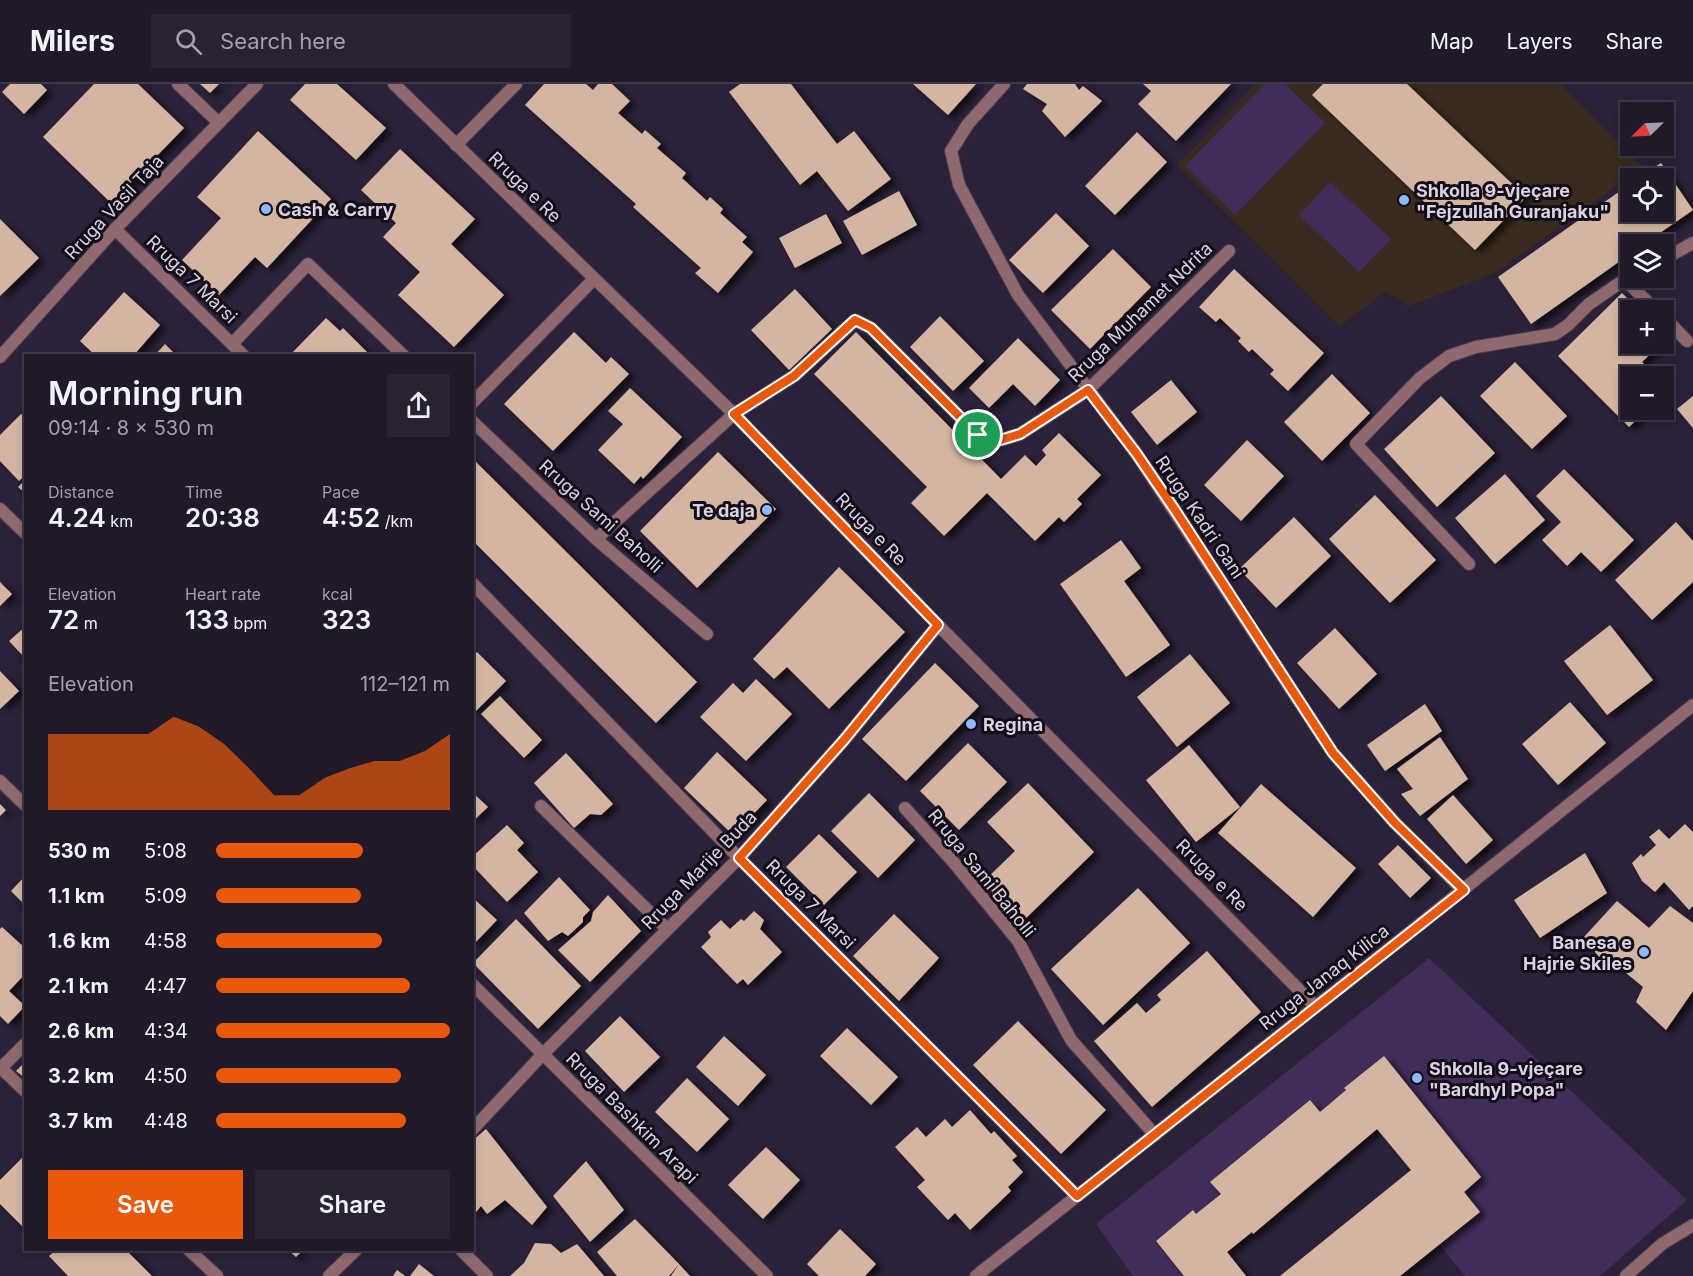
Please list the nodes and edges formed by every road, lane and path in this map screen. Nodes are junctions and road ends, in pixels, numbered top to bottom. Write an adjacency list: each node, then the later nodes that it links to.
1 (178, 84): 6 (street)
2 (257, 84): 6 (street, Rruga Vasil Taja)
3 (394, 84): 7 (street, Rruga e Re)
4 (516, 84): 7 (street)
5 (1004, 84): 22 (street, Rruga Kadri Gani)
6 (219, 123): 8 (street, Rruga Vasil Taja)
7 (456, 145): 12 (street, Rruga e Re)
8 (115, 229): 18 (street, Rruga 7 Marsi); 21 (street, Rruga Vasil Taja)
9 (1693, 243): 11 (street)
10 (1229, 251): 22 (street, Rruga Muhamet Ndrita)
11 (1674, 253)
12 (594, 279): 23 (street); 24 (street, Rruga e Re)
13 (1620, 283): 29 (street)
14 (1636, 288): 15 (street)
15 (1647, 300)
16 (1674, 327): 17 (street)
17 (1687, 340)
18 (232, 344): 19 (street, Rruga 7 Marsi); 20 (street)
19 (242, 354)
20 (402, 354)
21 (0, 357)
22 (1088, 390): 24 (street, Rruga Muhamet Ndrita); 39 (street, Rruga Kadri Gani)
23 (474, 401)
24 (734, 414): 28 (street); 31 (street, Rruga e Re)
25 (474, 423): 28 (street, Rruga Sami Baholli)
26 (0, 509): 27 (street)
27 (24, 532)
28 (596, 539): 32 (street, Rruga Sami Baholli)
29 (1469, 564)
30 (475, 591): 38 (street, Rruga 7 Marsi)
31 (938, 625): 38 (street, Rruga Marije Buda); 42 (street, Rruga e Re)
32 (707, 634)
33 (1693, 705): 39 (street, Rruga Janaq Kilica)
34 (0, 781): 35 (street)
35 (24, 804)
36 (541, 806): 40 (street)
37 (905, 808): 48 (street, Rruga Sami Baholli)
38 (739, 858): 40 (street, Rruga Marije Buda); 49 (street, Rruga 7 Marsi)
39 (1464, 890): 42 (street, Rruga Janaq Kilica)
40 (667, 929): 44 (street, Rruga Marije Buda)
41 (474, 986): 44 (street, Rruga Bashkim Arapi)
42 (1315, 1006): 48 (street, Rruga Janaq Kilica)
43 (24, 1045): 45 (street)
44 (542, 1055): 47 (street, Rruga Marije Buda); 57 (street, Rruga Bashkim Arapi)
45 (0, 1068): 46 (street)
46 (24, 1090)
47 (474, 1128)
48 (1155, 1135): 49 (street, Rruga Janaq Kilica)
49 (1077, 1196): 58 (street, Rruga Janaq Kilica)
50 (1693, 1225): 59 (street)
51 (190, 1251): 54 (street)
52 (355, 1251): 55 (street)
53 (462, 1251): 56 (street)
54 (217, 1276)
55 (329, 1276)
56 (487, 1276)
57 (767, 1276)
58 (976, 1276)
59 (1626, 1276)

